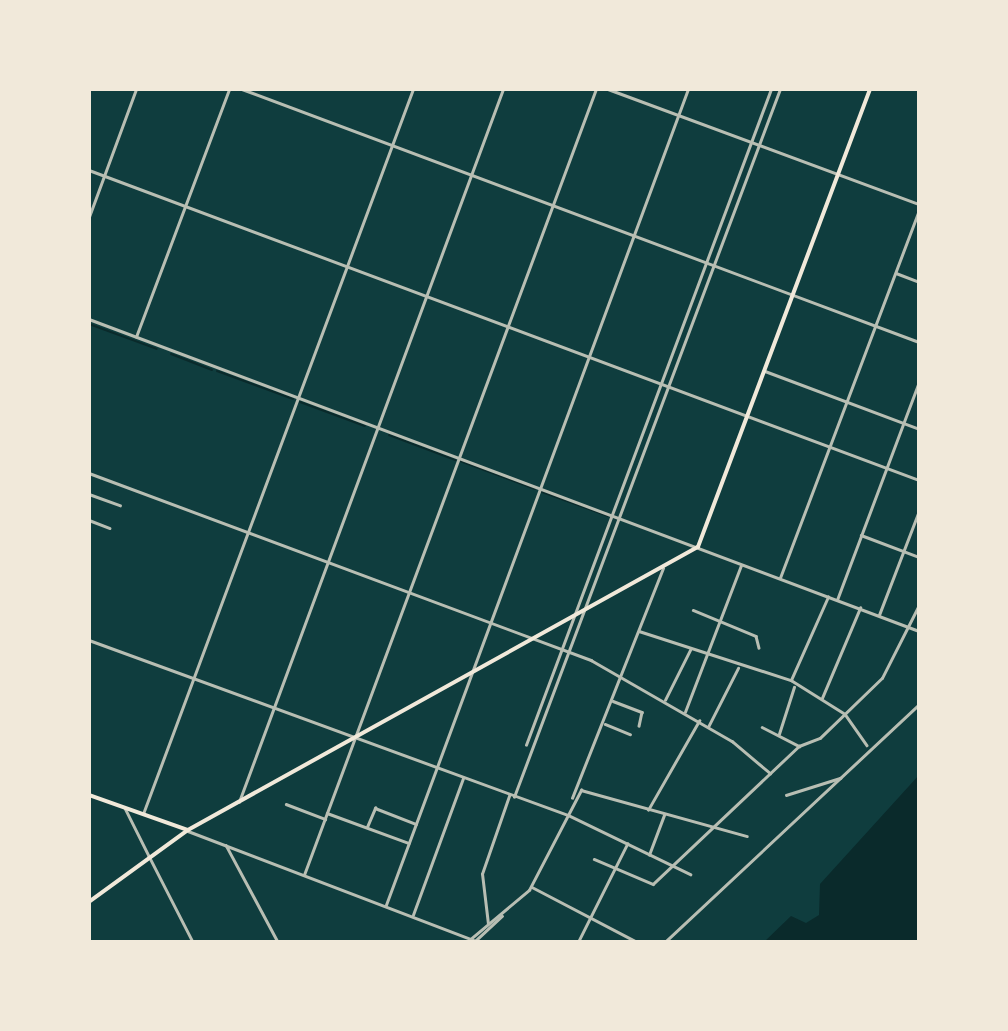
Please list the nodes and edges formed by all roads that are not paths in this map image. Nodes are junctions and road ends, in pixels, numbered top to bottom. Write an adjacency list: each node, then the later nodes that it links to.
1 (136, 89): 17 (street)
2 (229, 89): 21 (street)
3 (242, 89): 14 (street)
4 (412, 89): 14 (street)
5 (503, 89): 18 (street)
6 (596, 89): 22 (street)
7 (608, 89): 12 (street)
8 (688, 89): 12 (street)
9 (771, 89): 13 (street)
10 (780, 89): 15 (street)
11 (870, 89): 19 (main road)
12 (678, 115): 13 (street); 25 (street)
13 (750, 142): 15 (street); 26 (street)
14 (391, 145): 18 (street); 28 (street)
15 (758, 145): 19 (street); 27 (street)
16 (89, 170): 17 (street)
17 (103, 175): 21 (street); 24 (street)
18 (471, 175): 22 (street); 32 (street)
19 (838, 175): 20 (street); 31 (main road)
20 (919, 204)
21 (186, 205): 28 (street); 36 (street)
22 (552, 205): 25 (street); 35 (street)
23 (919, 211): 29 (street)
24 (89, 216)
25 (633, 236): 26 (street); 38 (street)
26 (704, 262): 27 (street); 40 (street)
27 (713, 264): 31 (street); 41 (street)
28 (346, 266): 32 (street); 43 (street)
29 (895, 274): 30 (street); 34 (street)
30 (919, 282)
31 (793, 295): 34 (street); 39 (main road)
32 (427, 296): 35 (street); 47 (street)
33 (89, 319): 36 (street)
34 (876, 325): 37 (street); 44 (street)
35 (507, 326): 38 (street); 50 (street)
36 (136, 337): 43 (street)
37 (919, 341)
38 (588, 356): 40 (street); 54 (street)
39 (765, 371): 44 (street); 45 (main road)
40 (660, 382): 41 (street); 58 (street)
41 (669, 385): 45 (street); 59 (street)
42 (918, 385): 46 (street)
43 (297, 398): 47 (street); 62 (street)
44 (848, 402): 46 (street); 49 (street)
45 (748, 414): 49 (street); 64 (main road)
46 (903, 423): 48 (street); 51 (street)
47 (378, 428): 50 (street); 67 (street)
48 (919, 429)
49 (831, 445): 51 (street); 70 (street)
50 (458, 457): 54 (street); 71 (street)
51 (887, 467): 53 (street); 63 (street)
52 (89, 473): 62 (street)
53 (919, 480)
54 (539, 488): 58 (street); 80 (street)
55 (89, 494): 56 (street)
56 (120, 505)
57 (919, 511): 65 (street)
58 (611, 514): 59 (street); 79 (street)
59 (620, 518): 64 (street); 77 (street)
60 (89, 520): 61 (street)
61 (110, 528)
62 (248, 531): 67 (street); 95 (street)
63 (861, 536): 65 (street); 73 (street)
64 (698, 547): 68 (street); 69 (main road)
65 (904, 552): 66 (street); 78 (street)
66 (919, 557)
67 (329, 561): 71 (street); 102 (street)
68 (741, 564): 70 (street); 81 (street)
69 (663, 568): 77 (main road); 83 (street)
70 (780, 578): 72 (street)
71 (408, 593): 80 (street); 112 (street)
72 (828, 596): 73 (street); 96 (street)
73 (837, 600): 75 (street)
74 (919, 605): 82 (street)
75 (860, 608): 78 (street); 98 (street)
76 (693, 610): 81 (street)
77 (583, 612): 79 (main road); 90 (street)
78 (879, 615): 82 (street)
79 (573, 618): 85 (main road); 88 (street)
80 (488, 621): 85 (street); 93 (street)
81 (719, 622): 87 (street); 91 (street)
82 (910, 628): 84 (street); 104 (street)
83 (639, 631): 89 (street); 94 (street)
84 (919, 631)
85 (535, 638): 88 (street); 93 (main road)
86 (89, 640): 95 (street)
87 (759, 648)
88 (562, 649): 90 (street); 113 (street)
89 (691, 650): 91 (street); 99 (street)
90 (569, 651): 94 (street); 122 (street)
91 (707, 656): 92 (street); 103 (street)
92 (738, 668): 96 (street); 108 (street)
93 (472, 673): 112 (main road); 116 (street)
94 (624, 674): 99 (street); 100 (street)
95 (194, 678): 102 (street); 129 (street)
96 (790, 680): 97 (street)
97 (794, 687): 98 (street); 111 (street)
98 (822, 698): 104 (street)
99 (664, 700): 103 (street)
100 (613, 701): 106 (street); 107 (street)
101 (919, 704): 119 (street)
102 (274, 708): 112 (street); 124 (street)
103 (685, 712): 105 (street)
104 (845, 714): 114 (street); 115 (street)
105 (699, 721): 108 (street); 127 (street)
106 (604, 724): 110 (street); 123 (street)
107 (639, 726)
108 (708, 727): 117 (street)
109 (762, 727): 111 (street)
110 (629, 734)
111 (779, 734): 114 (street)
112 (355, 737): 116 (street); 124 (main road); 128 (street)
113 (526, 745)
114 (799, 746): 117 (street)
115 (867, 746)
116 (437, 768): 118 (street); 133 (street)
117 (770, 774): 135 (street)
118 (463, 778): 122 (street); 153 (street)
119 (841, 778): 121 (street); 161 (street)
120 (89, 794): 126 (main road)
121 (786, 794)
122 (511, 796): 130 (street); 154 (street)
123 (571, 801): 127 (street); 130 (street)
124 (239, 802): 136 (main road)
125 (286, 804): 132 (street)
126 (125, 808): 129 (main road); 142 (street)
127 (648, 810): 131 (street)
128 (327, 813): 132 (street); 134 (street)
129 (144, 814): 136 (main road)
130 (563, 815): 139 (street); 148 (street)
131 (664, 815): 135 (street); 141 (street)
132 (325, 819): 147 (street)
133 (416, 824): 134 (street); 138 (street)
134 (368, 827): 138 (street)
135 (720, 827): 137 (street); 145 (street)
136 (188, 830): 140 (street); 142 (main road)
137 (747, 836)
138 (409, 843): 150 (street)
139 (627, 844): 141 (street); 144 (street)
140 (226, 845): 147 (street); 157 (street)
141 (649, 855): 145 (street)
142 (149, 856): 149 (main road); 156 (street)
143 (594, 859): 144 (street)
144 (614, 866): 145 (street); 152 (street)
145 (673, 866): 146 (street)
146 (690, 874)
147 (304, 875): 150 (street)
148 (531, 887): 151 (street); 152 (street)
149 (89, 902)
150 (386, 905): 153 (street)
151 (504, 914): 154 (street); 155 (street)
152 (592, 914): 159 (street); 160 (street)
153 (413, 915): 155 (street)
154 (488, 924): 155 (street)
155 (476, 940): 158 (street)
156 (192, 942)
157 (278, 942)
158 (467, 942)
159 (578, 942)
160 (637, 942)
161 (665, 942)

